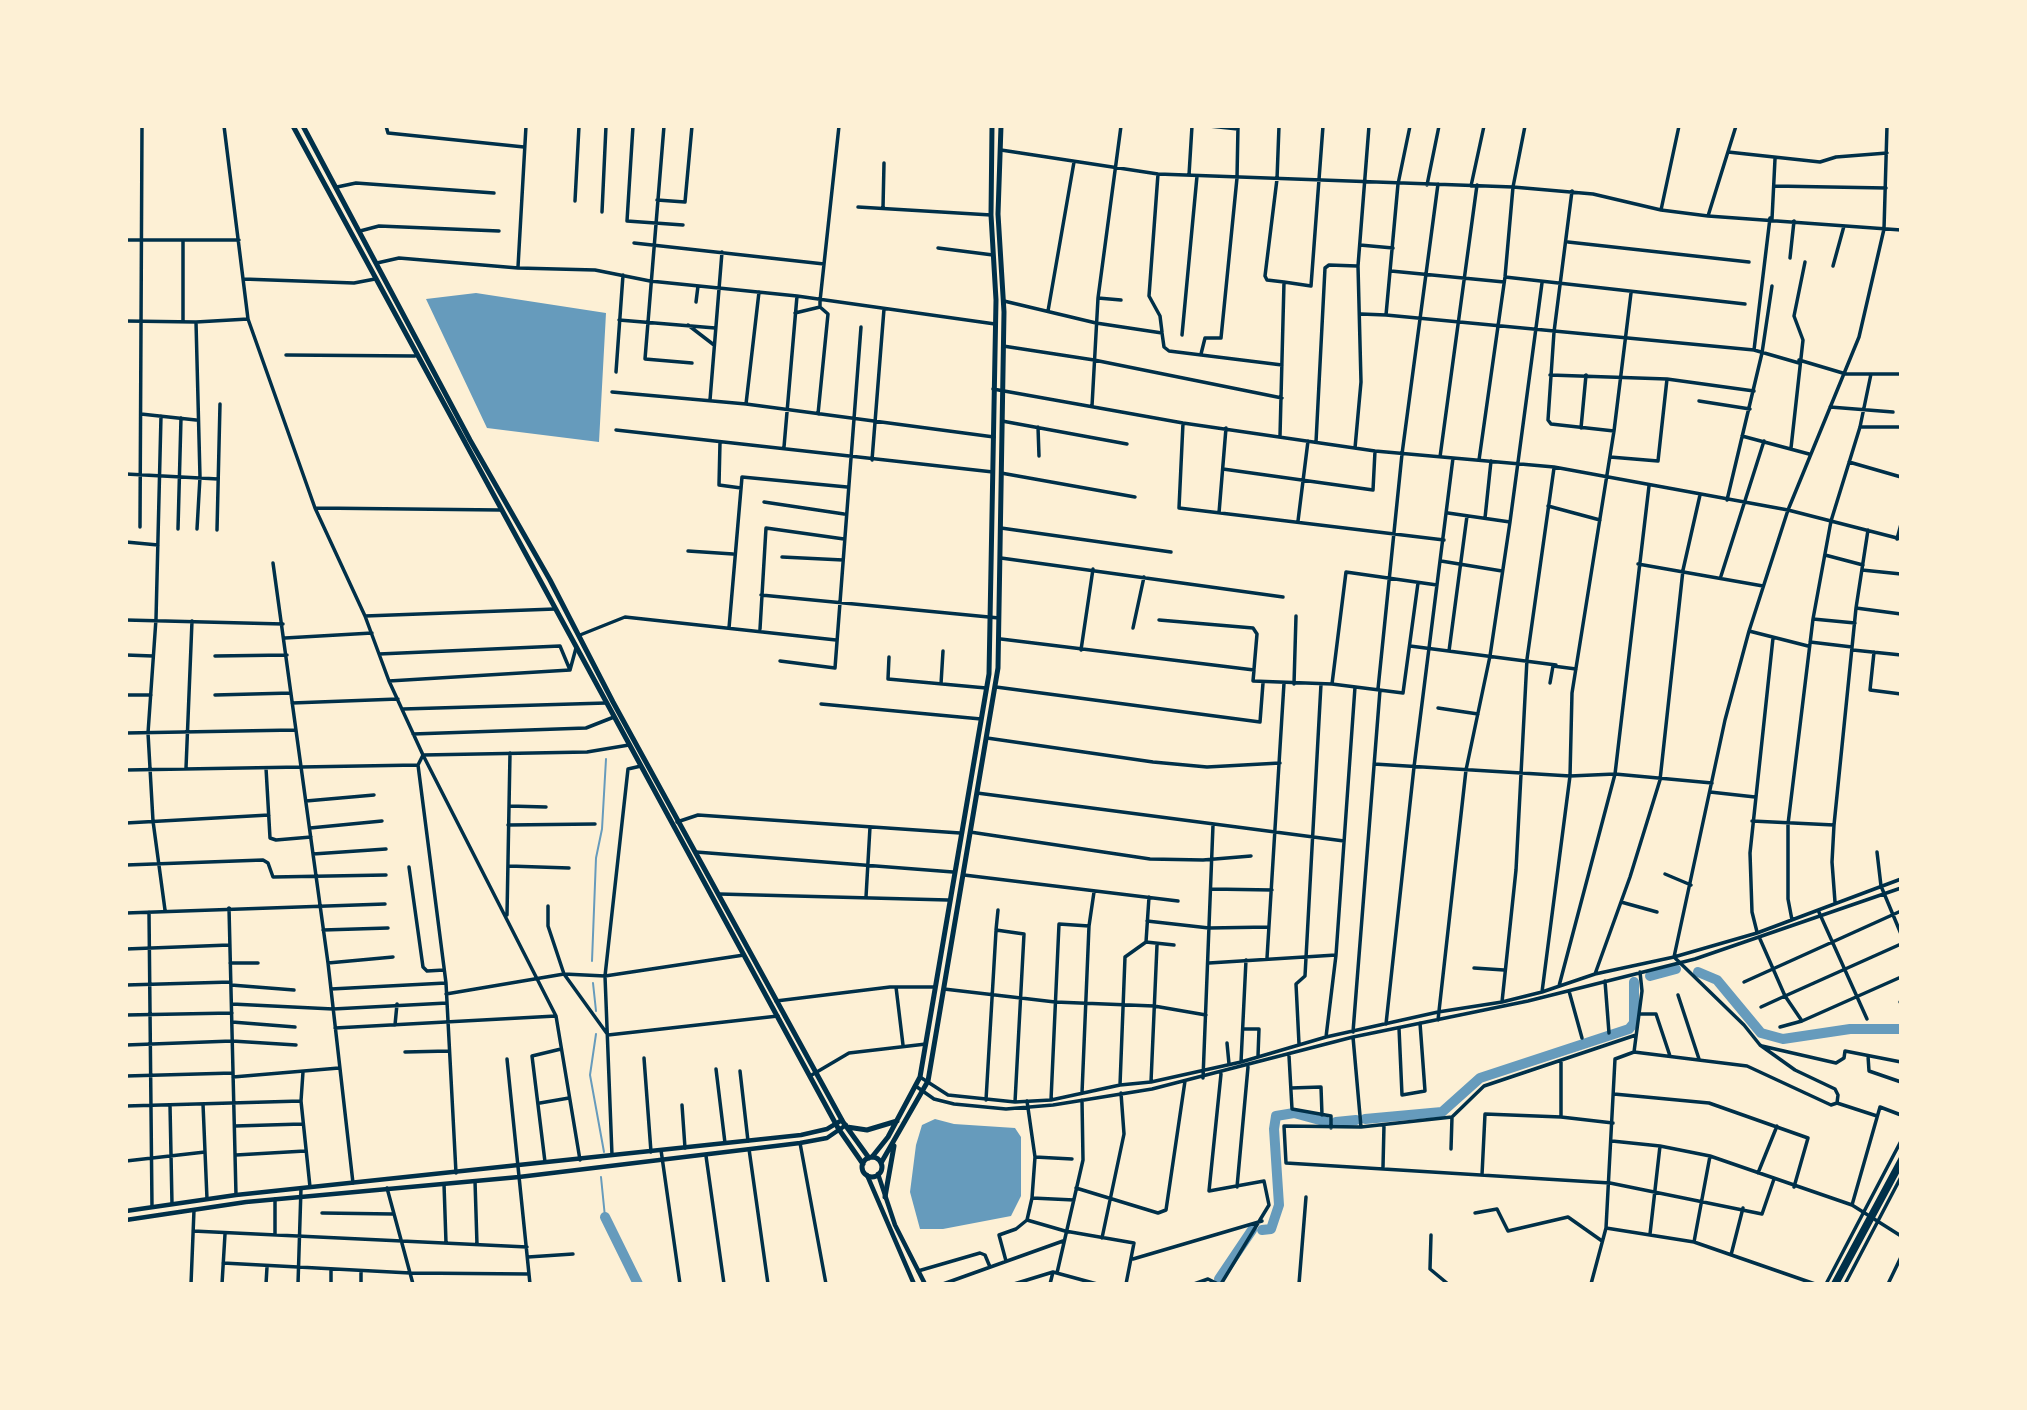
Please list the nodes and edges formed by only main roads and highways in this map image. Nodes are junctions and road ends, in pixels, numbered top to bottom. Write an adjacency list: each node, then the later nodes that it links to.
1 (293, 126): 5 (highway)
2 (303, 126): 5 (highway)
3 (992, 126): 6 (highway)
4 (1000, 126): 8 (highway)
5 (675, 823): 7 (highway); 11 (highway)
6 (897, 1121): 7 (highway); 9 (highway)
7 (845, 1124): 9 (highway)
8 (895, 1139): 10 (highway); 12 (highway)
9 (871, 1157): 10 (highway); 11 (highway)
10 (881, 1163): 11 (highway)
11 (863, 1164)
12 (885, 1197)

